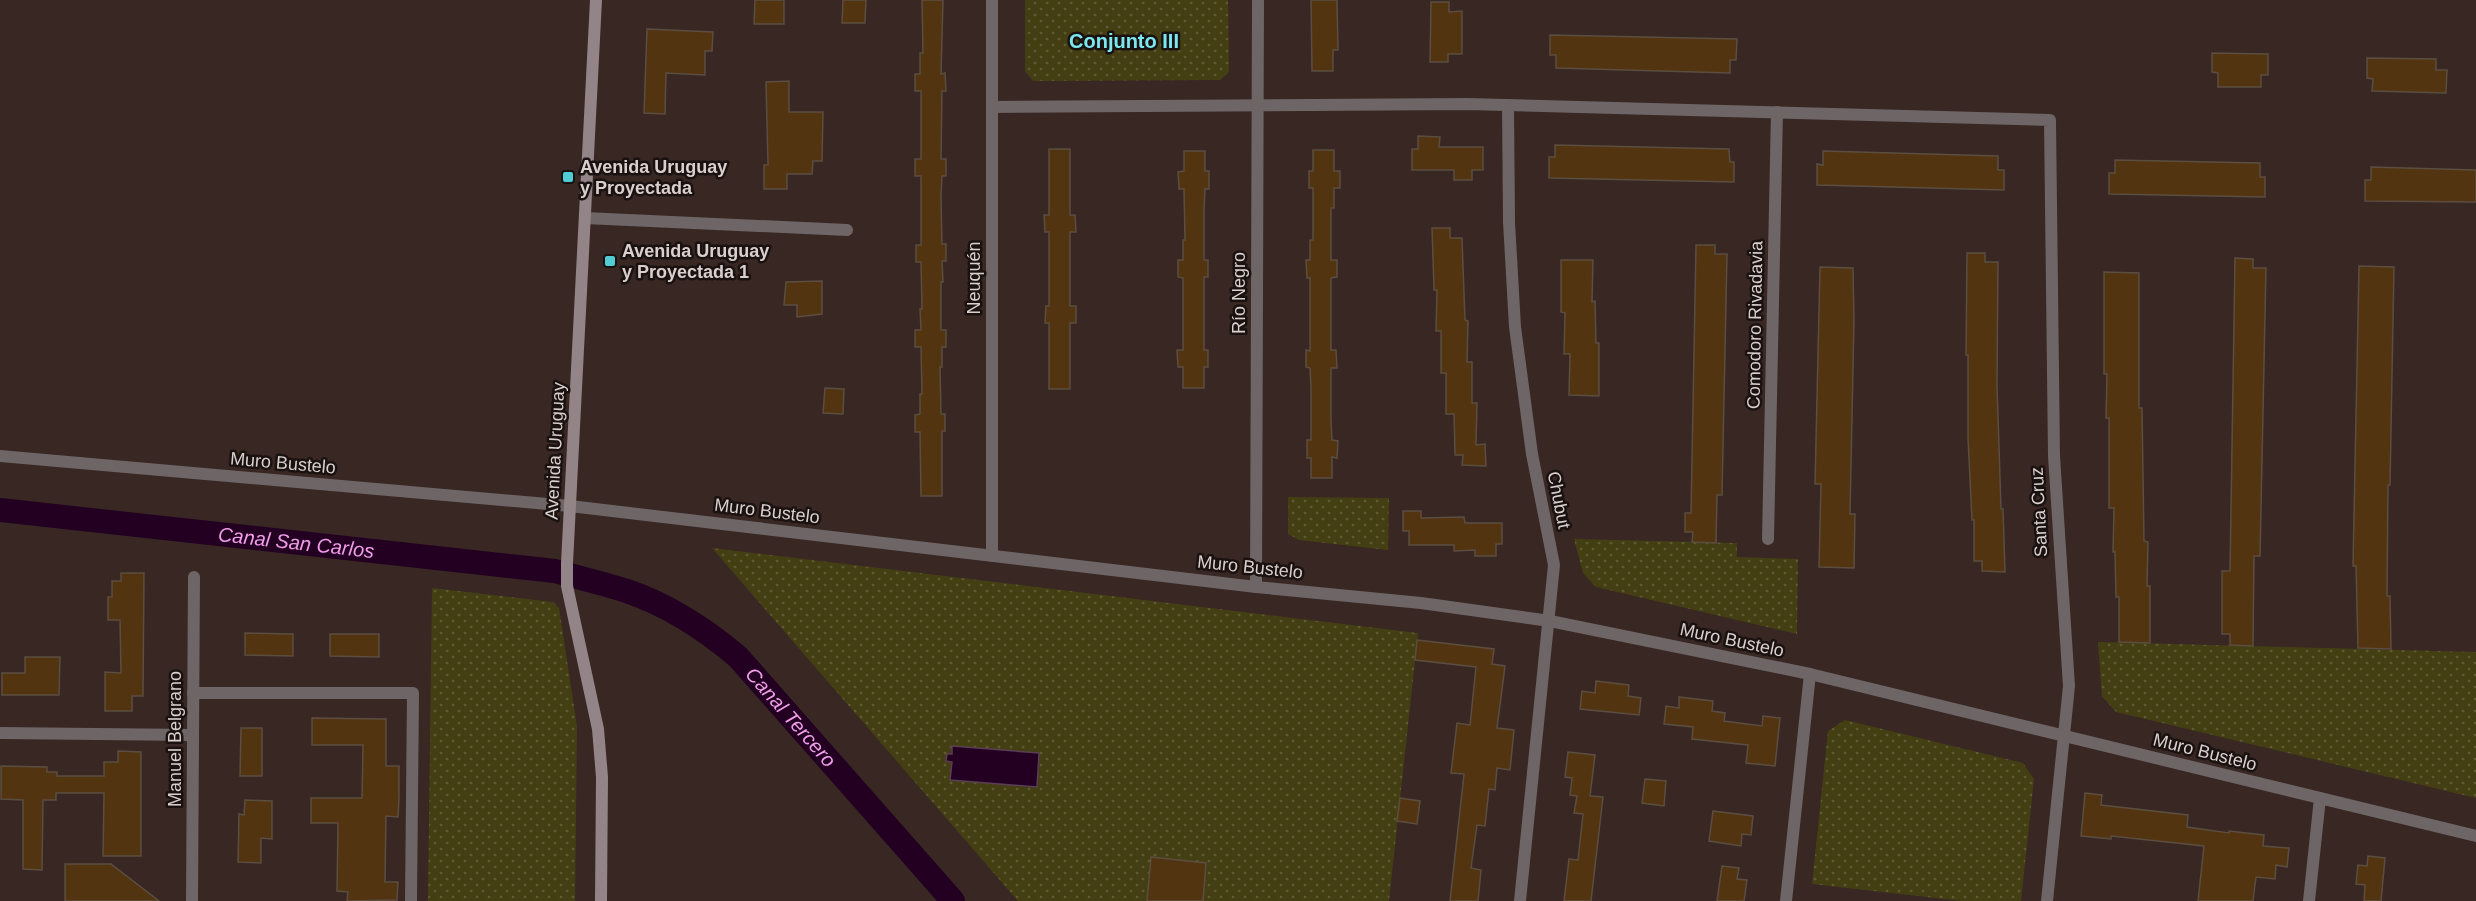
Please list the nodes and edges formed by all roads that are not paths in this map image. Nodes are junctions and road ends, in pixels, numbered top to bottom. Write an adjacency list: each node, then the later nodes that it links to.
1 (596, 0): 8 (main road, Avenida Uruguay)
2 (992, 0): 6 (street, Neuquén)
3 (1258, 0): 4 (street, Río Negro)
4 (1257, 105): 5 (street); 6 (street); 15 (street, Río Negro)
5 (1508, 105): 7 (street); 16 (street, Chubut)
6 (992, 107): 13 (street, Neuquén)
7 (1777, 112): 12 (street, Comodoro Rivadavia); 21 (street, Santa Cruz)
8 (585, 218): 9 (street); 11 (main road, Avenida Uruguay)
9 (847, 230)
10 (0, 456): 11 (street, Muro Bustelo)
11 (570, 506): 13 (street, Muro Bustelo); 26 (main road, Avenida Uruguay)
12 (1768, 539)
13 (992, 556): 15 (street, Muro Bustelo)
14 (194, 577): 18 (street, Manuel Belgrano)
15 (1256, 587): 16 (street, Muro Bustelo)
16 (1550, 621): 17 (street, Muro Bustelo); 27 (street, Chubut)
17 (1810, 674): 21 (street, Muro Bustelo); 28 (street)
18 (193, 693): 20 (street, Manuel Belgrano); 25 (street)
19 (0, 733): 20 (street)
20 (193, 735): 24 (street, Manuel Belgrano)
21 (2064, 736): 22 (street, Muro Bustelo); 29 (street, Santa Cruz)
22 (2320, 798): 23 (street, Muro Bustelo); 30 (street)
23 (2476, 836)
24 (192, 901)
25 (411, 901)
26 (601, 901)
27 (1520, 901)
28 (1786, 901)
29 (2047, 901)
30 (2309, 901)

